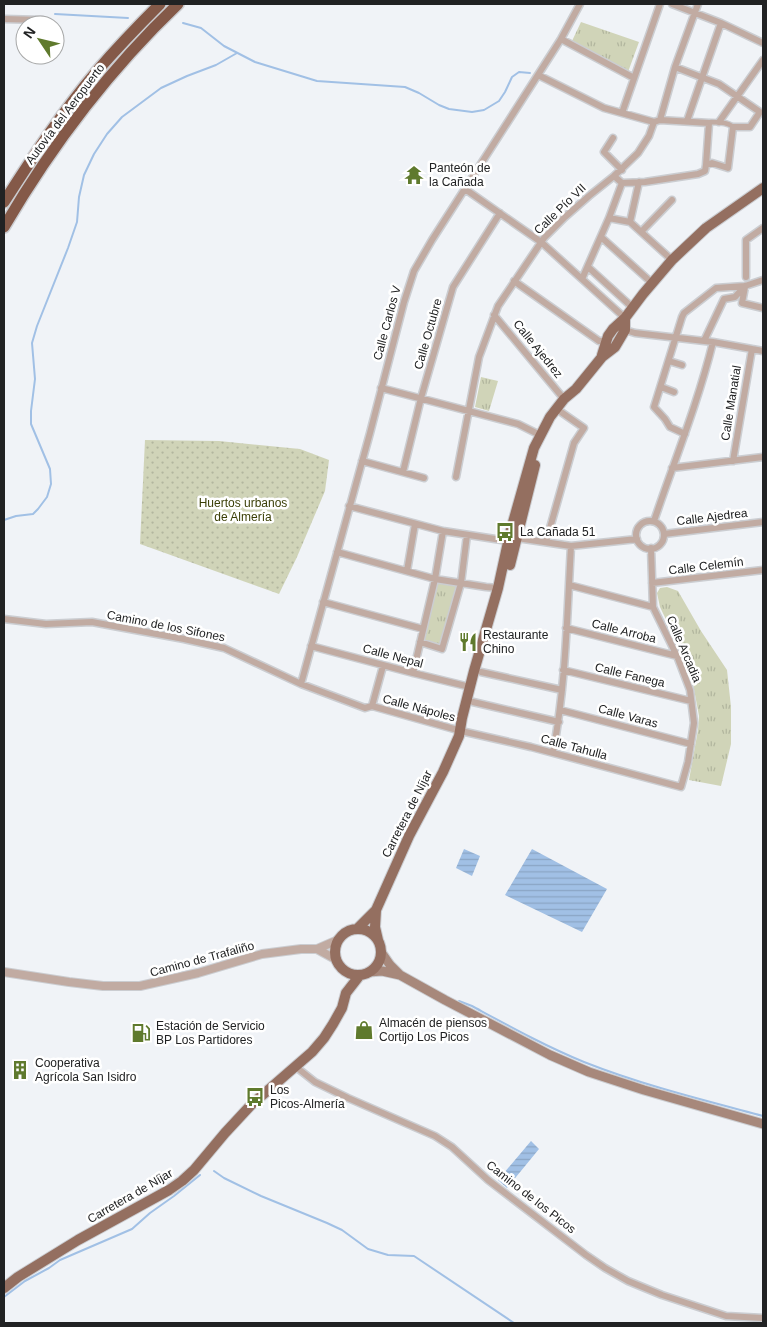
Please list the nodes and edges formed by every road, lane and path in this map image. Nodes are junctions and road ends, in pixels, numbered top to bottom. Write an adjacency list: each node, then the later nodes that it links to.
1 (160, 4): 33 (highway, Autovía del Aeropuerto)
2 (178, 4): 37 (highway, Autovía del Aeropuerto)
3 (580, 4): 9 (street, Calle Carlos V)
4 (660, 4): 15 (street)
5 (672, 4): 7 (street)
6 (698, 4): 7 (street, Calle Pío VII)
7 (695, 12): 8 (street); 12 (street, Calle Pío VII)
8 (722, 23): 10 (street); 14 (street)
9 (562, 39): 13 (street, Calle Carlos V); 15 (street)
10 (763, 43)
11 (763, 60): 16 (street)
12 (675, 67): 14 (street); 19 (street, Calle Pío VII)
13 (538, 75): 18 (street); 30 (street, Calle Carlos V)
14 (702, 77): 16 (street); 20 (street)
15 (634, 78): 18 (street)
16 (737, 96): 17 (street); 21 (street)
17 (762, 112): 23 (street)
18 (622, 113): 19 (street)
19 (657, 121): 20 (street); 26 (street, Calle Pío VII)
20 (687, 121): 22 (street)
21 (719, 122): 22 (street); 23 (street)
22 (709, 123): 25 (street)
23 (733, 127): 25 (street)
24 (613, 138): 26 (street)
25 (706, 165): 28 (street)
26 (622, 170): 27 (street, Calle Pío VII)
27 (614, 176): 29 (street); 41 (street, Calle Pío VII)
28 (639, 182): 29 (street); 36 (street)
29 (622, 183): 35 (street)
30 (465, 189): 34 (street); 63 (street, Calle Carlos V)
31 (762, 193): 42 (main road)
32 (672, 200): 39 (street)
33 (4, 202)
34 (500, 213): 41 (street); 66 (street, Calle Octubre)
35 (609, 218): 36 (street); 40 (street)
36 (630, 222): 39 (street)
37 (4, 227)
38 (763, 228): 44 (street)
39 (641, 232): 42 (street)
40 (601, 236): 43 (street); 48 (street)
41 (541, 242): 45 (street); 47 (street, Calle Pío VII)
42 (672, 260): 48 (main road)
43 (588, 266): 45 (street); 50 (street)
44 (746, 277)
45 (582, 279): 53 (street)
46 (763, 280): 49 (street)
47 (514, 281): 52 (street, Calle Pío VII); 57 (street)
48 (652, 283): 50 (main road)
49 (745, 286): 51 (street); 54 (street); 55 (street)
50 (632, 307): 53 (main road)
51 (763, 308)
52 (494, 315): 67 (street, Calle Ajedrez); 68 (street, Calle Pío VII)
53 (622, 325): 54 (street); 57 (main road, Carretera de Níjar)
54 (676, 338): 55 (street); 60 (street)
55 (704, 341): 56 (street)
56 (713, 342): 58 (street); 70 (street)
57 (609, 344): 64 (main road, Carretera de Níjar)
58 (752, 349): 59 (street); 74 (street, Calle Manatial)
59 (763, 351)
60 (669, 361): 61 (street); 62 (street)
61 (682, 365)
62 (661, 387): 65 (street); 70 (street)
63 (381, 388): 66 (street); 73 (street, Calle Carlos V)
64 (576, 389): 67 (main road, Carretera de Níjar); 69 (main road, Carretera de Níjar)
65 (674, 392)
66 (421, 398): 68 (street); 76 (street, Calle Octubre)
67 (564, 399): 71 (main road, Carretera de Níjar)
68 (468, 411): 71 (street); 77 (street, Calle Pío VII)
69 (561, 412): 86 (main road, Carretera de Níjar); 88 (street)
70 (685, 434): 75 (street)
71 (540, 435): 86 (main road, Carretera de Níjar)
72 (763, 457): 74 (street)
73 (362, 461): 76 (street); 79 (street, Calle Carlos V)
74 (733, 461): 75 (street)
75 (672, 468): 80 (street)
76 (403, 472): 78 (street)
77 (456, 477)
78 (424, 478)
79 (349, 506): 82 (street); 91 (street, Calle Carlos V)
80 (654, 521): 84 (street); 87 (street)
81 (763, 522): 84 (street, Calle Ajedrea)
82 (414, 524): 83 (street); 93 (street)
83 (443, 531): 85 (street); 94 (street)
84 (664, 534): 90 (street)
85 (468, 535): 86 (street); 95 (street)
86 (512, 539): 88 (street); 98 (main road, Carretera de Níjar); 109 (main road, Carretera de Níjar)
87 (637, 539): 89 (street); 90 (street)
88 (546, 542): 89 (street)
89 (572, 546): 97 (street)
90 (652, 548): 96 (street, Calle Arcadia)
91 (337, 552): 93 (street); 99 (street, Calle Carlos V)
92 (763, 570): 96 (street, Calle Celemín)
93 (407, 571): 94 (street)
94 (436, 579): 95 (street); 103 (street)
95 (461, 583): 98 (street); 104 (street)
96 (652, 583): 100 (street, Calle Arcadia)
97 (569, 585): 100 (street); 102 (street)
98 (498, 588): 112 (main road, Carretera de Níjar)
99 (323, 602): 103 (street); 105 (street, Calle Carlos V)
100 (654, 607): 106 (street, Calle Arcadia)
101 (4, 619): 111 (street, Camino de los Sifones)
102 (566, 628): 106 (street, Calle Arroba); 108 (street)
103 (423, 629): 104 (street)
104 (420, 642): 110 (street)
105 (311, 646): 107 (street, Calle Nepal); 111 (street, Calle Carlos V)
106 (677, 656): 114 (street, Calle Arcadia)
107 (383, 666): 110 (street, Calle Nepal); 116 (street)
108 (563, 670): 113 (street); 114 (street, Calle Fanega)
109 (481, 672): 113 (street); 115 (main road, Carretera de Níjar)
110 (412, 673): 112 (street, Calle Nepal)
111 (301, 684): 116 (street, Camino de los Sifones)
112 (470, 687): 119 (main road, Carretera de Níjar)
113 (562, 690): 117 (street)
114 (691, 701): 120 (street, Calle Arcadia)
115 (473, 702): 118 (street); 119 (main road, Carretera de Níjar)
116 (372, 706): 119 (street, Calle Nápoles)
117 (560, 710): 118 (street); 120 (street, Calle Varas)
118 (559, 722): 121 (street)
119 (460, 731): 121 (street, Calle Tahulla); 123 (main road, Carretera de Níjar)
120 (691, 744): 122 (street, Calle Arcadia)
121 (553, 752): 122 (street, Calle Tahulla)
122 (681, 787)
123 (376, 910): 124 (main road, Carretera de Níjar); 126 (main road, Carretera de Níjar)
124 (357, 930): 125 (main road); 126 (main road)
125 (340, 939): 127 (street, Camino de Trafaliño); 129 (main road)
126 (378, 940): 128 (main road)
127 (317, 950): 129 (street, Camino de Trafaliño); 131 (street, Camino de Trafaliño)
128 (381, 952): 132 (main road); 133 (main road)
129 (337, 960): 130 (main road)
130 (343, 969): 132 (main road); 134 (main road, Carretera de Níjar)
131 (4, 972)
132 (365, 974): 133 (main road); 134 (main road, Carretera de Níjar)
133 (400, 975): 136 (main road)
134 (346, 993): 135 (main road, Carretera de Níjar)
135 (296, 1067): 137 (main road, Carretera de Níjar); 138 (street, Camino de los Picos)
136 (763, 1124)
137 (4, 1288)
138 (763, 1318)

